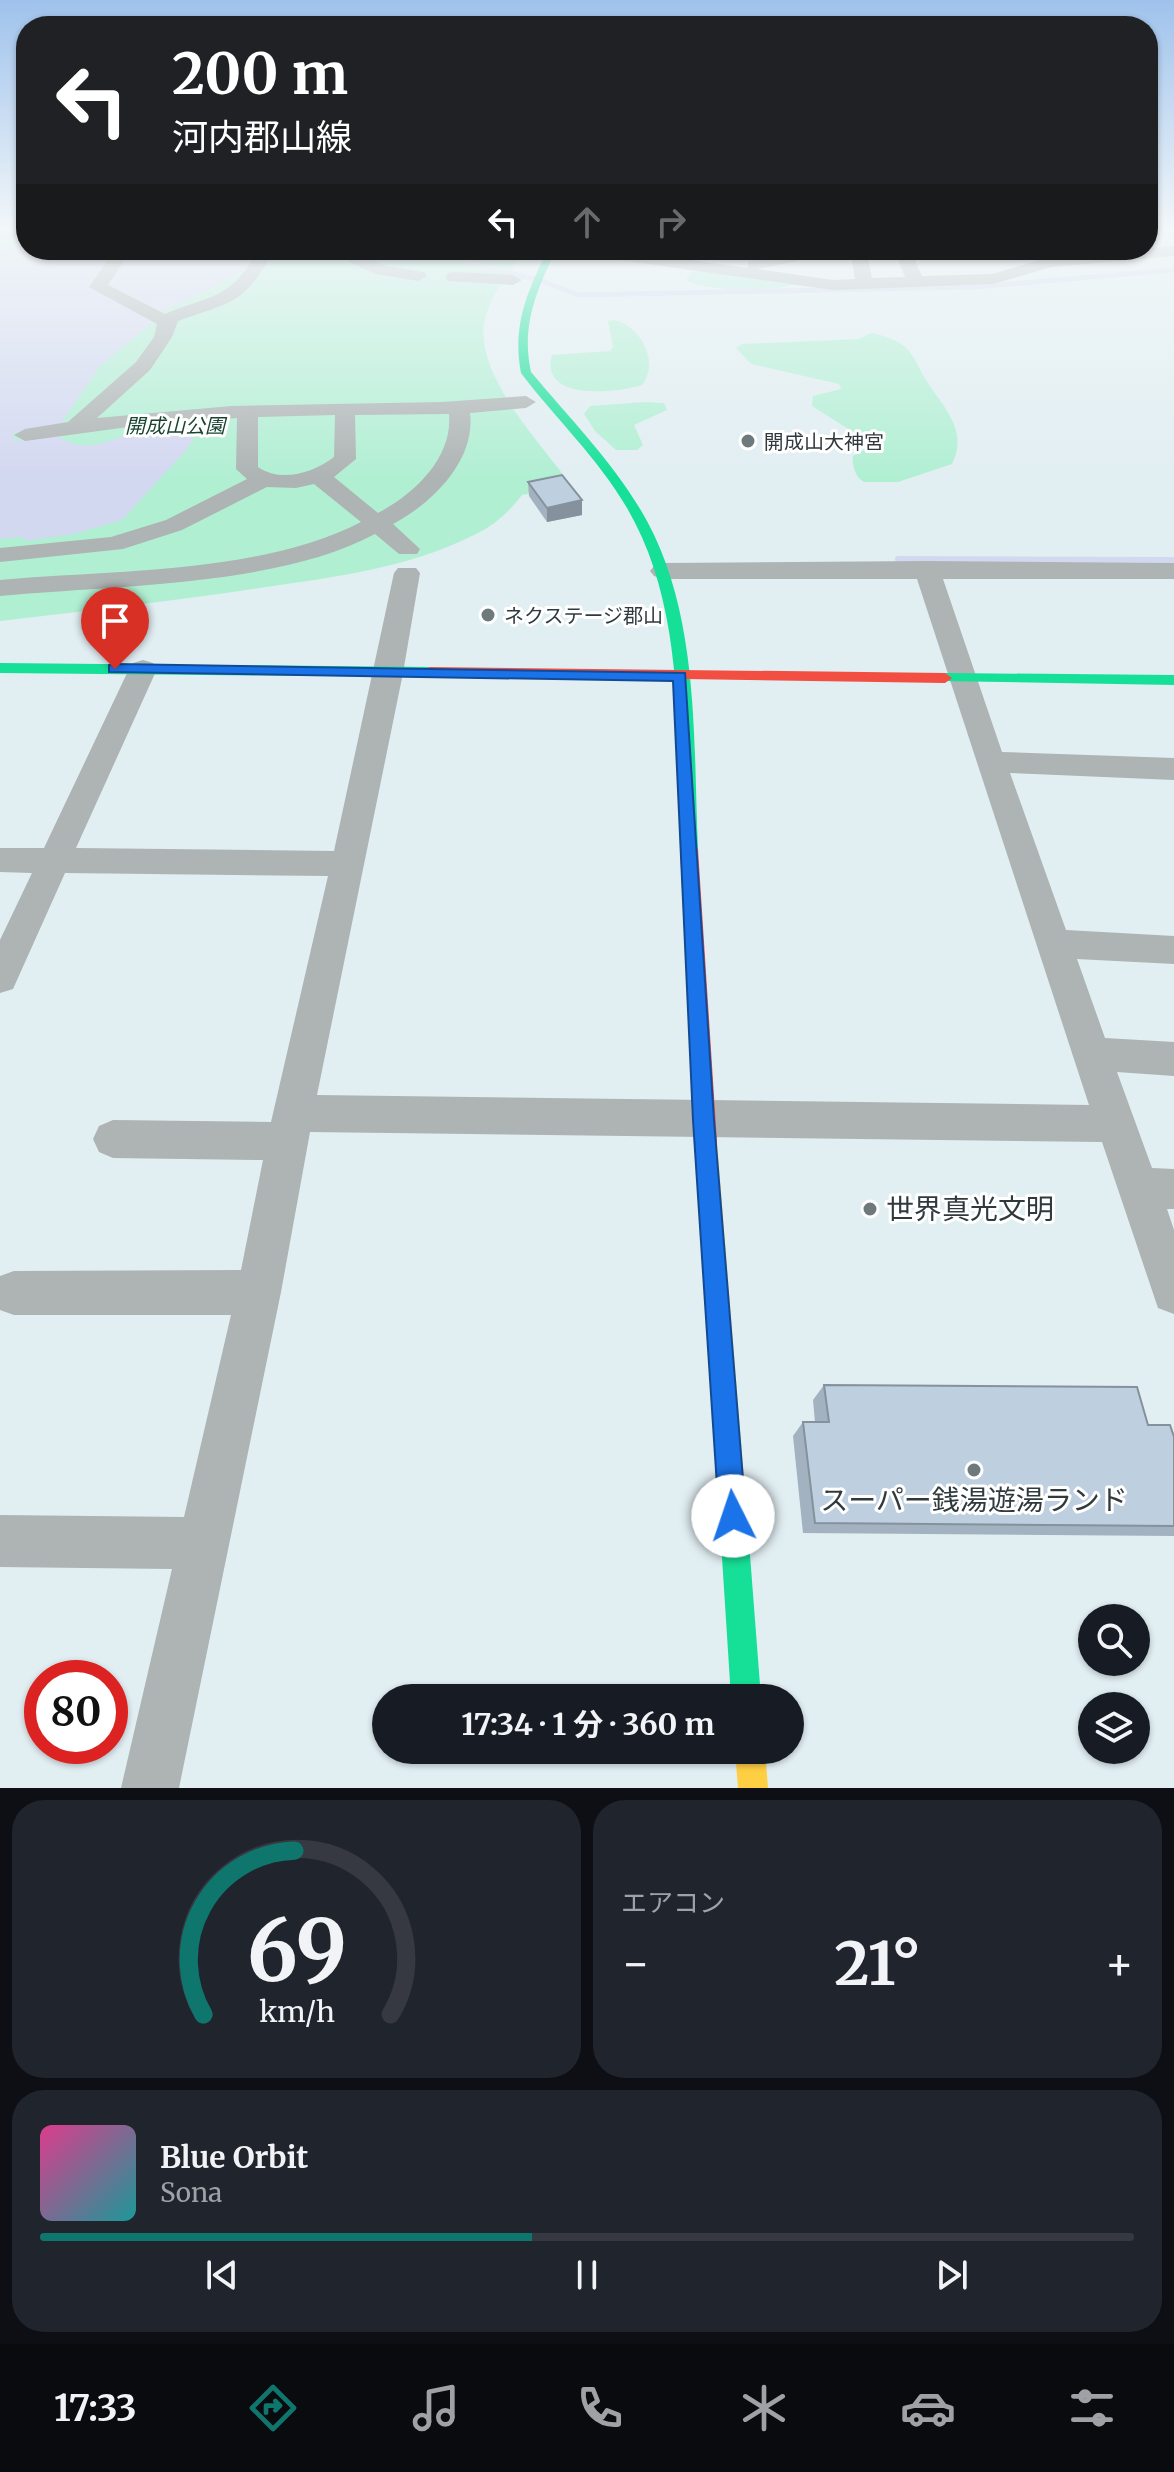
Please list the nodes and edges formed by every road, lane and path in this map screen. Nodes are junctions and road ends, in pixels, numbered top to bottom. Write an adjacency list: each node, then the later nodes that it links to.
1 (144, 310): 4 (street)
2 (189, 310): 4 (street)
3 (524, 310): 16 (main road)
4 (167, 322): 9 (street)
5 (526, 402): 7 (street)
6 (345, 409): 7 (street); 8 (street); 11 (street)
7 (459, 409): 13 (street)
8 (248, 411): 9 (street); 12 (street)
9 (75, 427): 10 (street)
10 (25, 435)
11 (319, 476): 12 (street); 13 (street)
12 (265, 479): 14 (street)
13 (379, 524): 18 (street); 21 (street)
14 (0, 555)
15 (927, 569): 16 (street); 17 (street); 23 (street)
16 (663, 571): 22 (main road)
17 (1174, 571)
18 (0, 588)
19 (0, 668): 20 (main road)
20 (143, 669): 21 (main road); 28 (street)
21 (389, 673): 22 (main road); 29 (street)
22 (680, 677): 23 (main road); 35 (main road)
23 (961, 677): 24 (main road); 25 (street)
24 (1174, 680)
25 (990, 762): 26 (street); 30 (street)
26 (1174, 769)
27 (0, 860): 28 (street)
28 (55, 861): 29 (street); 32 (street)
29 (347, 864): 37 (street)
30 (1055, 944): 31 (street); 33 (street)
31 (1174, 950)
32 (0, 978)
33 (1093, 1054): 34 (street); 36 (street)
34 (1174, 1059)
35 (704, 1120): 36 (street); 37 (street); 45 (main road)
36 (1118, 1124): 39 (street)
37 (291, 1127): 38 (street); 40 (street)
38 (113, 1139)
39 (1156, 1188): 41 (street)
40 (259, 1292): 42 (street); 44 (street)
41 (1174, 1292)
42 (14, 1293)
43 (0, 1541): 44 (street)
44 (203, 1543): 47 (street)
45 (745, 1684)
46 (751, 1764): 48 (main road)
47 (150, 1788)
48 (753, 1788)

